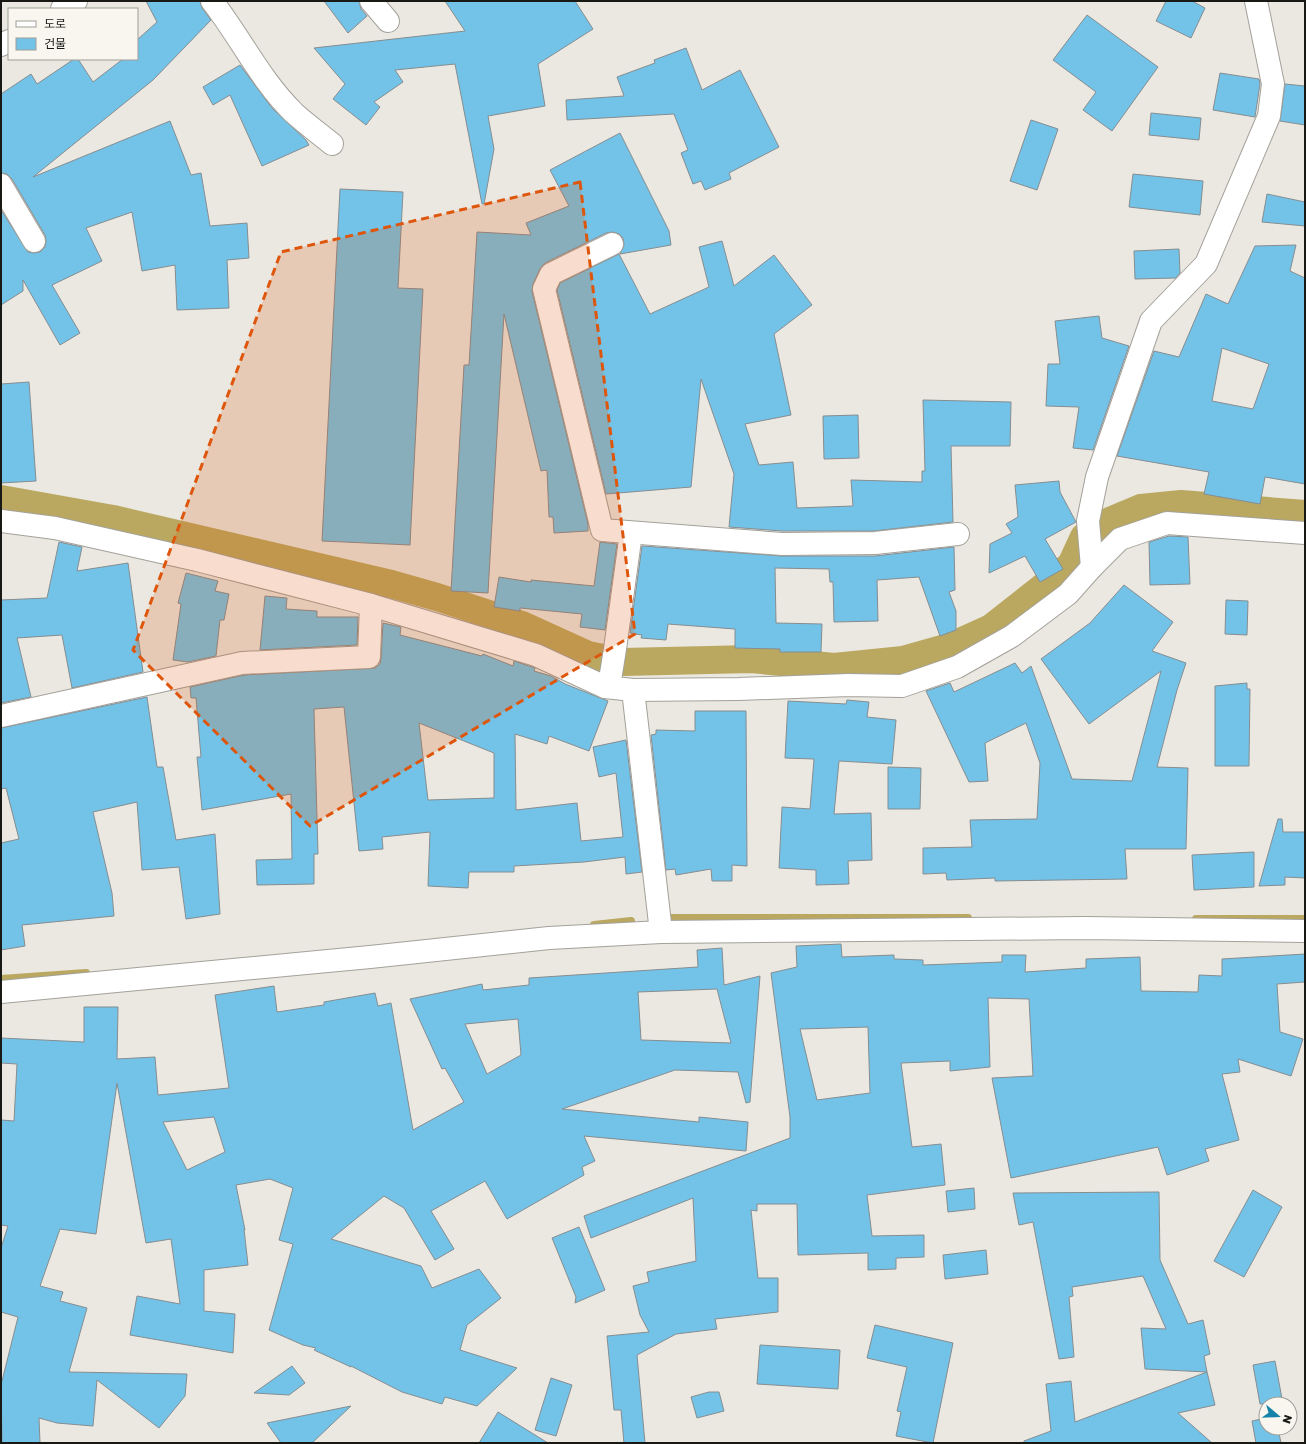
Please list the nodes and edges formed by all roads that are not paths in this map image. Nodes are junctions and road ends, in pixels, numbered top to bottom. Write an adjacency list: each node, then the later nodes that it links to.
1 (76, 1): 5 (street)
2 (212, 1): 7 (street)
3 (371, 1): 6 (street)
4 (1256, 1): 15 (street)
5 (64, 8)
6 (388, 21)
7 (332, 144)
8 (1, 185): 9 (street)
9 (34, 241)
10 (612, 244): 12 (street)
11 (1, 521): 16 (street)
12 (631, 533): 14 (street); 17 (street)
13 (1305, 533): 15 (street)
14 (958, 534)
15 (1091, 559): 18 (street)
16 (371, 605): 17 (street); 19 (street)
17 (608, 681): 18 (street)
18 (633, 690): 20 (street)
19 (1, 716)
20 (661, 932): 21 (street); 22 (street)
21 (1305, 932)
22 (1, 992)

